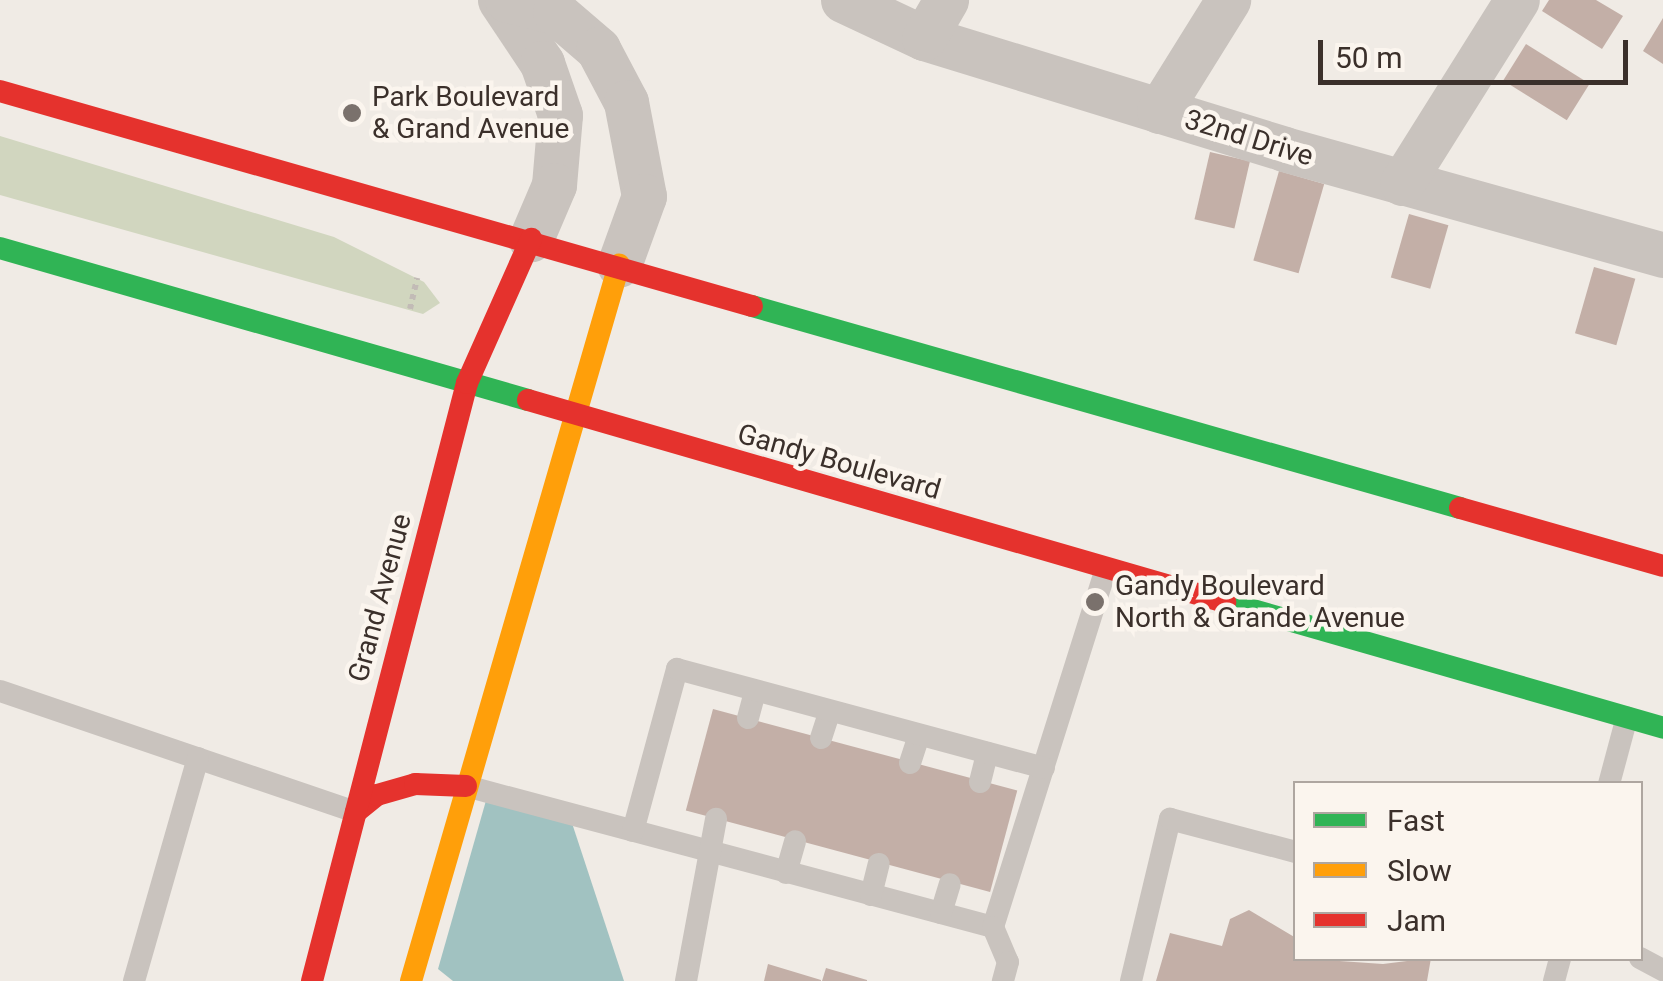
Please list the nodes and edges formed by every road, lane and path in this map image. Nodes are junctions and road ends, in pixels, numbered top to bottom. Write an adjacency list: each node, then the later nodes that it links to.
1 (504, 0): 9 (street); 12 (street)
2 (843, 0): 5 (street, 32nd Drive)
3 (1228, 0): 7 (street)
4 (1516, 0): 8 (street)
5 (935, 19): 7 (street, 32nd Drive)
6 (0, 91): 9 (main road)
7 (1159, 111): 8 (street, 32nd Drive)
8 (1402, 182): 10 (street, 32nd Drive)
9 (531, 240): 12 (main road); 15 (main road, Grand Avenue)
10 (1659, 246)
11 (0, 248): 15 (main road, Gandy Boulevard)
12 (620, 265): 16 (main road); 17 (main road)
13 (417, 278): 14 (path)
14 (410, 309)
15 (467, 383): 16 (main road, Gandy Boulevard); 34 (main road, Grand Avenue)
16 (570, 417): 18 (main road, Gandy Boulevard); 33 (main road)
17 (1663, 566)
18 (1106, 568): 23 (main road, Gandy Boulevard); 30 (lane)
19 (755, 690): 21 (lane); 22 (lane); 36 (lane)
20 (0, 691): 28 (lane)
21 (830, 711): 25 (lane); 26 (lane)
22 (748, 718)
23 (1627, 718): 24 (main road, Gandy Boulevard); 31 (lane)
24 (1663, 728)
25 (918, 735): 27 (lane); 29 (lane)
26 (821, 738)
27 (987, 753): 30 (lane); 32 (lane)
28 (198, 758): 34 (lane); 46 (lane)
29 (910, 763)
30 (1044, 768): 45 (lane)
31 (1610, 781)
32 (980, 782)
33 (466, 786): 34 (main road); 36 (lane); 48 (main road)
34 (356, 812): 47 (main road, Grand Avenue)
35 (716, 820): 39 (lane)
36 (633, 831): 39 (lane)
37 (795, 841): 41 (lane)
38 (1293, 851): 51 (lane)
39 (712, 854): 41 (lane); 49 (lane)
40 (879, 864): 43 (lane)
41 (786, 874): 43 (lane)
42 (950, 884): 44 (lane)
43 (871, 895): 44 (lane)
44 (941, 914): 45 (lane)
45 (993, 926): 50 (lane)
46 (134, 981)
47 (312, 981)
48 (411, 981)
49 (686, 981)
50 (1003, 981)
51 (1131, 981)

